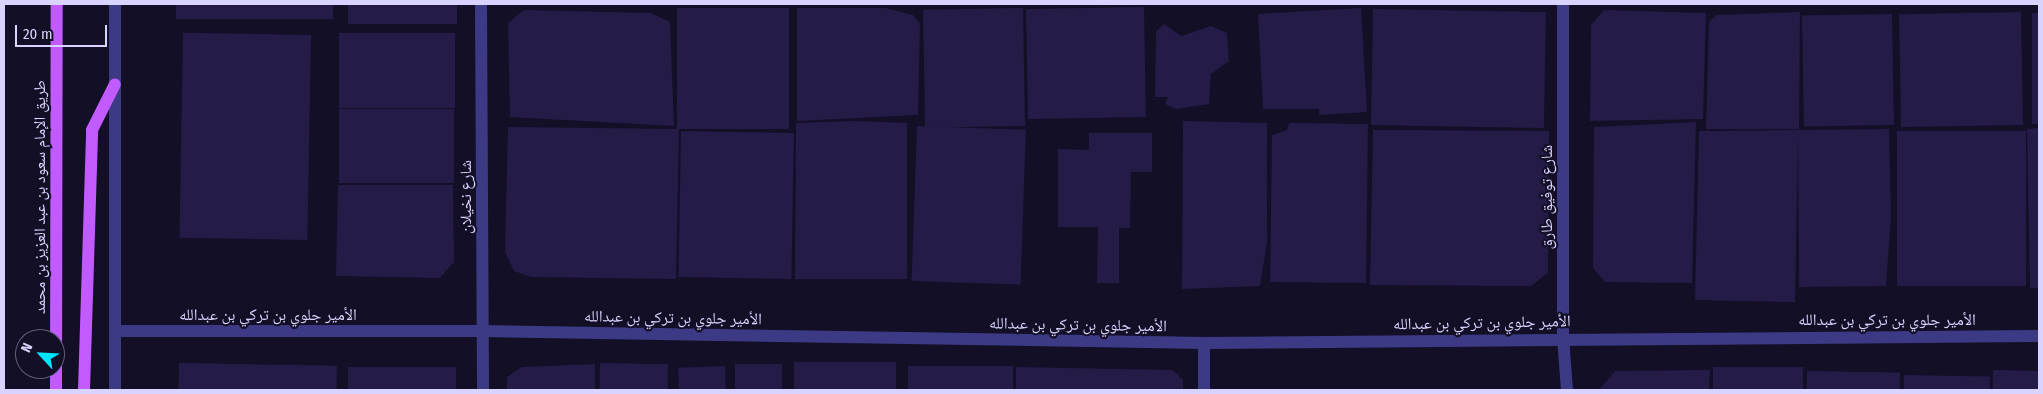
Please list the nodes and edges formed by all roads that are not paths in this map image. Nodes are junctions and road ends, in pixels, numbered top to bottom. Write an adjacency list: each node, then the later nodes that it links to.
1 (57, 4): 11 (main road, طريق الإمام سعود بن عبد العزيز بن محمد)
2 (115, 4): 5 (street)
3 (481, 4): 7 (street, شارع نخيلان)
4 (1563, 4): 9 (street, شارع توفيق طارق)
5 (115, 84): 6 (street); 12 (main road)
6 (116, 331): 7 (street, الأمير جلوي بن تركي بن عبدالله); 13 (street)
7 (483, 331): 10 (street, الأمير جلوي بن تركي بن عبدالله); 14 (street, شارع نخيلان)
8 (2039, 336): 9 (street, الأمير جلوي بن تركي بن عبدالله)
9 (1562, 338): 10 (street, الأمير جلوي بن تركي بن عبدالله); 16 (street, شارع توفيق طارق)
10 (1204, 343): 15 (street)
11 (56, 390)
12 (84, 390)
13 (115, 390)
14 (483, 390)
15 (1204, 390)
16 (1567, 390)

